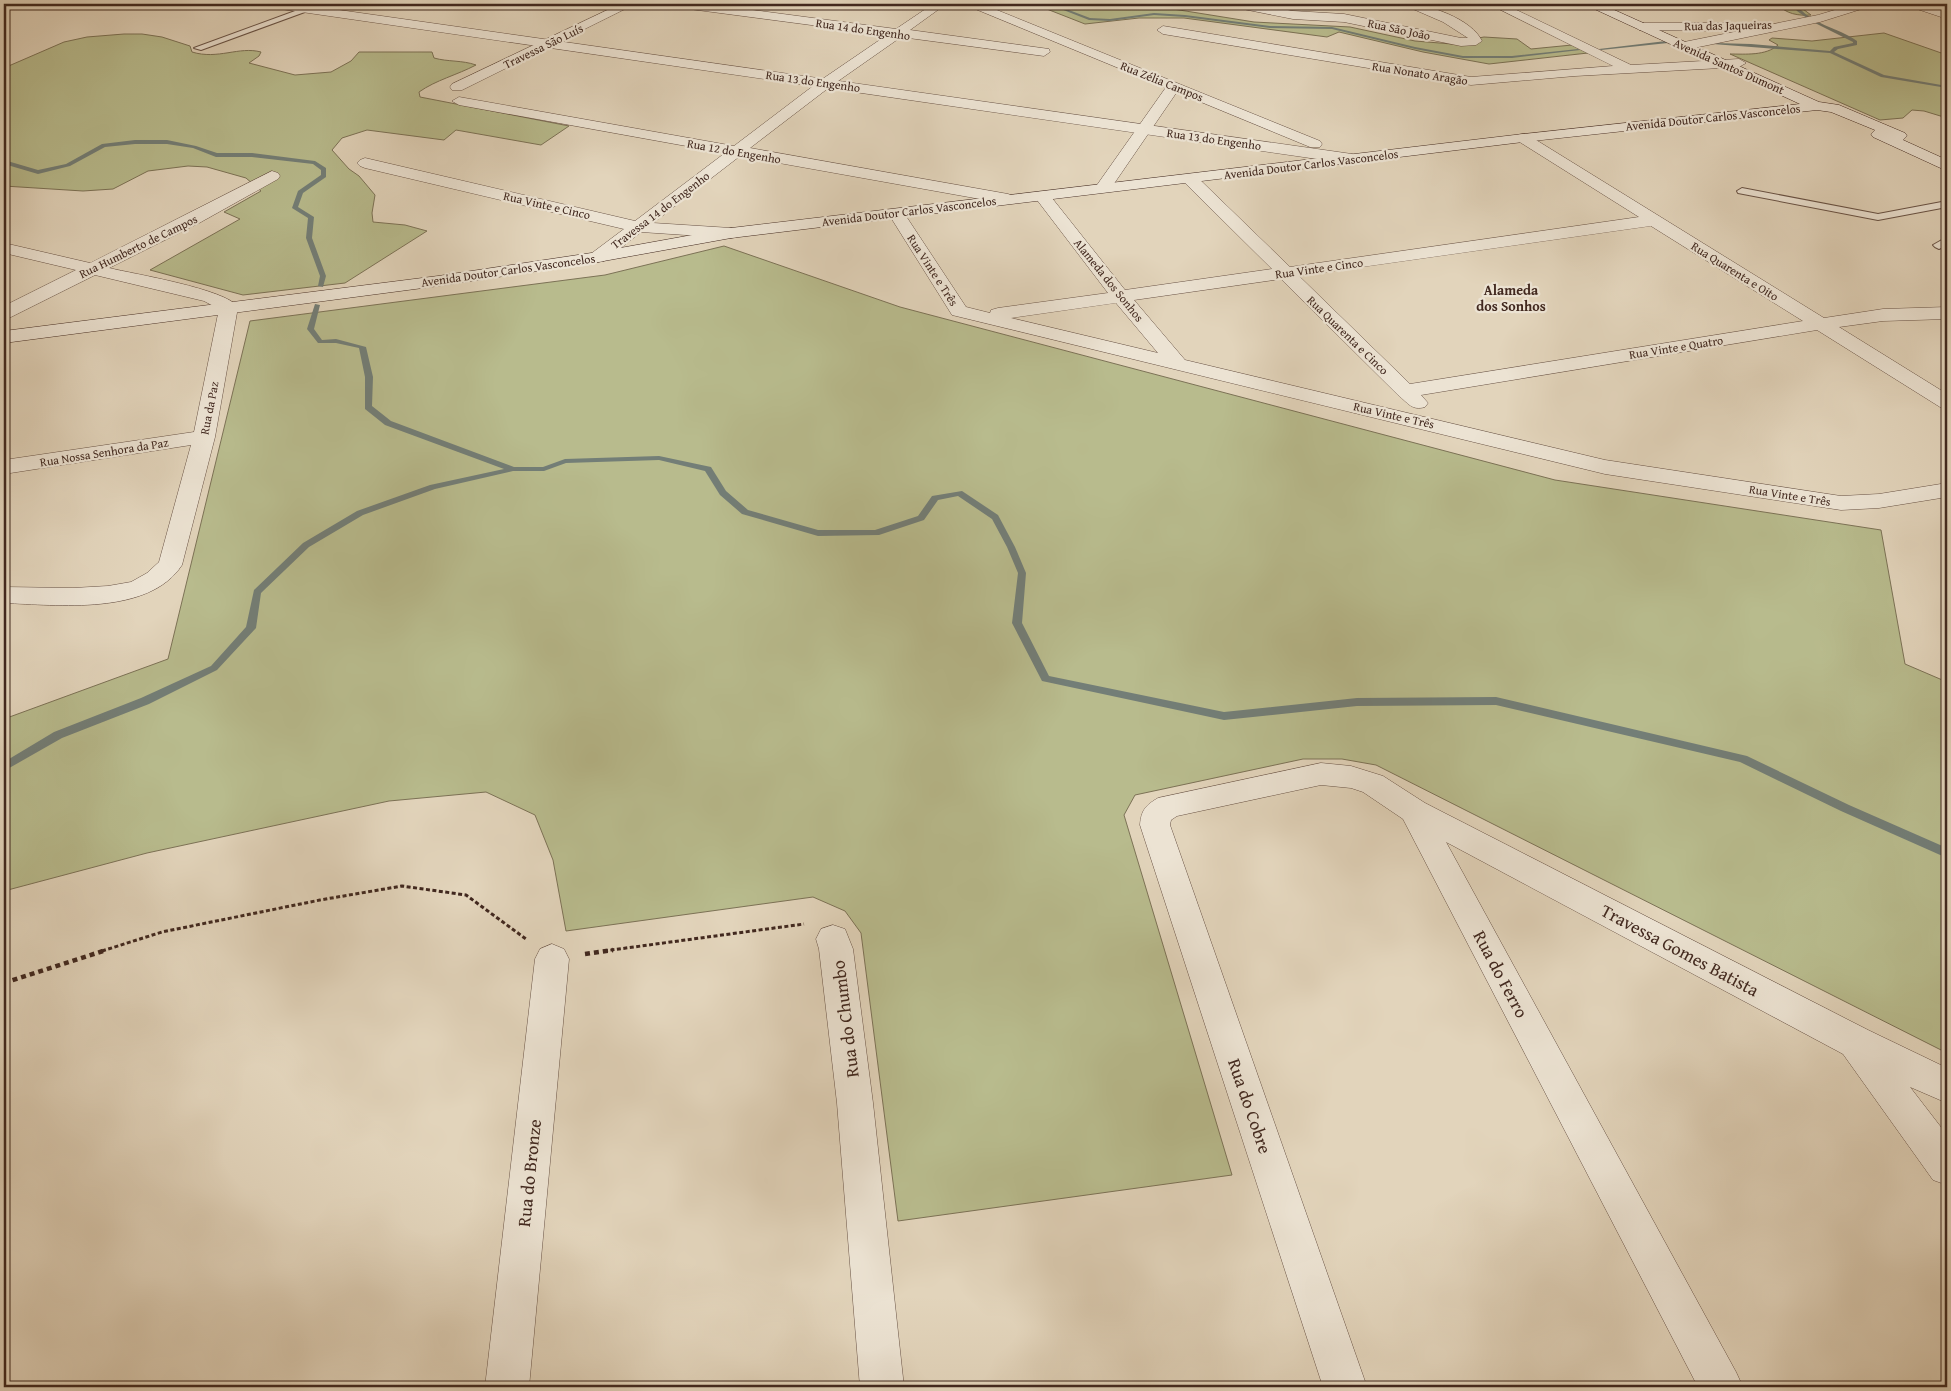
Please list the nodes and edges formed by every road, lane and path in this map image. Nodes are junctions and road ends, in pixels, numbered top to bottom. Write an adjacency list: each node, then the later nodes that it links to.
1 (274, 4): 16 (street, Rua 13 do Engenho)
2 (322, 4): 16 (street)
3 (629, 4): 26 (street, Travessa São Luís)
4 (682, 4): 25 (street, Rua 14 do Engenho)
5 (940, 4): 25 (street, Travessa 14 do Engenho)
6 (972, 4): 34 (street, Rua Zélia Campos)
7 (1238, 4): 19 (street, Rua São João)
8 (1410, 4): 20 (street)
9 (1519, 4): 15 (street)
10 (1592, 4): 23 (street, Avenida Santos Dumont)
11 (1608, 4): 23 (street, Avenida Santos Dumont)
12 (1867, 4): 21 (street, Rua das Jaqueiras)
13 (1912, 4): 18 (street)
14 (1334, 7): 19 (street)
15 (1494, 7): 32 (street)
16 (309, 9): 26 (street, Rua 13 do Engenho); 29 (lane)
17 (1459, 14): 20 (street)
18 (1947, 14)
19 (1309, 16): 22 (street, Rua São João)
20 (1442, 17): 22 (street); 22 (street, Rua São João)
21 (1782, 24): 23 (street, Rua das Jaqueiras); 27 (street, Rua das Jaqueiras)
22 (1385, 25)
23 (1650, 26): 27 (street, Avenida Santos Dumont); 28 (street, Avenida Santos Dumont)
24 (1163, 30): 32 (street, Rua Nonato Aragão)
25 (897, 34): 30 (street, Rua 14 do Engenho); 33 (street, Travessa 14 do Engenho)
26 (550, 44): 33 (street, Rua 13 do Engenho); 35 (street, Travessa São Luís)
27 (1699, 44): 28 (street, Rua das Jaqueiras); 31 (street, Avenida Santos Dumont)
28 (1684, 46): 31 (street, Avenida Santos Dumont)
29 (198, 48)
30 (1044, 52)
31 (1732, 64): 32 (street, Rua Nonato Aragão); 36 (street, Avenida Santos Dumont); 38 (street, Avenida Santos Dumont)
32 (1629, 69)
33 (826, 83): 37 (street, Rua 13 do Engenho); 40 (street, Travessa 14 do Engenho)
34 (1174, 86): 37 (street); 42 (street, Rua Zélia Campos)
35 (458, 94): 40 (street, Rua 12 do Engenho)
36 (1816, 106): 38 (street); 39 (street, Avenida Doutor Carlos Vasconcelos); 44 (street, Avenida Santos Dumont)
37 (1143, 129): 42 (street, Rua 13 do Engenho); 47 (street)
38 (1900, 136): 41 (street, Avenida Santos Dumont)
39 (1523, 138): 42 (street, Avenida Doutor Carlos Vasconcelos); 53 (street, Rua Quarenta e Oito)
40 (736, 151): 50 (street, Rua 12 do Engenho); 54 (street, Travessa 14 do Engenho)
41 (1947, 157)
42 (1352, 159): 46 (street, Avenida Doutor Carlos Vasconcelos)
43 (365, 163): 54 (street, Rua Vinte e Cinco)
44 (1947, 166)
45 (272, 176): 58 (street, Rua Humberto de Campos)
46 (1189, 178): 47 (street, Avenida Doutor Carlos Vasconcelos); 59 (street, Rua Quarenta e Cinco)
47 (1103, 188): 49 (street, Avenida Doutor Carlos Vasconcelos)
48 (1742, 191): 51 (lane)
49 (1042, 196): 50 (street, Avenida Doutor Carlos Vasconcelos); 60 (street, Alameda dos Sonhos)
50 (1008, 199): 52 (street, Avenida Doutor Carlos Vasconcelos)
51 (1947, 204)
52 (896, 213): 55 (street, Avenida Doutor Carlos Vasconcelos); 64 (street, Rua Vinte e Três)
53 (1654, 220): 59 (street, Rua Vinte e Cinco); 65 (street, Rua Quarenta e Oito)
54 (639, 226): 55 (street, Rua Vinte e Cinco); 57 (street, Travessa 14 do Engenho)
55 (731, 233): 57 (street, Avenida Doutor Carlos Vasconcelos)
56 (4, 248): 58 (street)
57 (598, 257): 61 (street, Avenida Doutor Carlos Vasconcelos)
58 (93, 268): 61 (street); 62 (street, Rua Humberto de Campos)
59 (1284, 273): 60 (street, Rua Vinte e Cinco); 68 (street, Rua Quarenta e Cinco)
60 (1121, 297): 64 (street, Rua Vinte e Cinco); 67 (street, Alameda dos Sonhos)
61 (229, 307): 66 (street, Avenida Doutor Carlos Vasconcelos); 71 (street, Rua da Paz)
62 (4, 313)
63 (1947, 313): 65 (street, Rua Vinte e Quatro)
64 (983, 316): 67 (street, Rua Vinte e Três)
65 (1820, 324): 68 (street, Rua Vinte e Quatro); 69 (street, Rua Quarenta e Oito)
66 (4, 337)
67 (1178, 364): 70 (street, Rua Vinte e Três)
68 (1405, 391): 70 (street, Rua Quarenta e Cinco)
69 (1947, 404)
70 (1444, 428): 73 (street, Rua Vinte e Três)
71 (204, 437): 72 (street, Rua Nossa Senhora da Paz); 74 (street, Rua da Paz)
72 (4, 467)
73 (1947, 490)
74 (4, 595)
75 (1414, 810): 76 (street, Rua do Ferro); 80 (street, Travessa Gomes Batista); 86 (street, Rua do Ferro)
76 (1155, 825): 85 (street, Rua do Cobre)
77 (833, 939): 78 (path, Rua do Chumbo); 84 (street, Rua do Chumbo)
78 (552, 958): 79 (path); 83 (street, Rua do Bronze)
79 (4, 983)
80 (1855, 1042): 81 (street, Travessa Gomes Batista); 82 (street)
81 (1947, 1086)
82 (1947, 1166)
83 (507, 1387)
84 (882, 1387)
85 (1345, 1387)
86 (1721, 1387)

